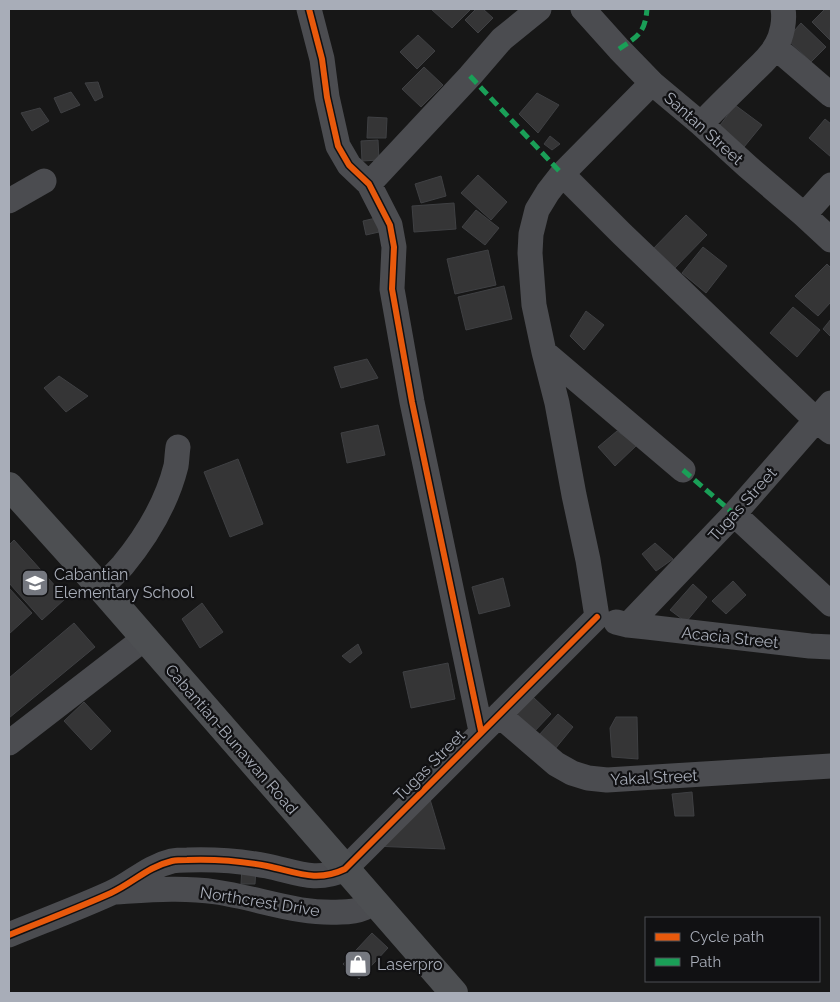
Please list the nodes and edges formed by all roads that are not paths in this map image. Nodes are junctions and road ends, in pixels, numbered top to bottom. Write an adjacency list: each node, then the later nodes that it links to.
1 (309, 9): 11 (street)
2 (539, 9): 11 (street)
3 (583, 9): 6 (street, Santan Street)
4 (783, 9): 5 (street)
5 (776, 47): 7 (street); 8 (street)
6 (652, 83): 8 (street, Santan Street); 9 (street)
7 (831, 95)
8 (701, 124): 14 (street, Santan Street)
9 (562, 174): 16 (street); 17 (street)
10 (44, 181): 13 (street)
11 (369, 184): 28 (street)
12 (831, 185): 14 (street)
13 (9, 201)
14 (804, 215): 15 (street, Santan Street)
15 (831, 240)
16 (544, 352): 19 (street); 24 (street)
17 (826, 418): 21 (street, Tugas Street)
18 (178, 447): 22 (street)
19 (683, 470)
20 (9, 486): 22 (main road, Cabantian-Bunawan Road)
21 (734, 514): 23 (street); 25 (street, Tugas Street)
22 (101, 588): 26 (main road, Cabantian-Bunawan Road)
23 (831, 604)
24 (597, 617): 25 (street); 28 (street, Tugas Street)
25 (628, 625): 27 (street, Acacia Street)
26 (145, 638): 29 (street); 32 (main road, Cabantian-Bunawan Road)
27 (831, 647)
28 (490, 723): 30 (street, Yakal Street); 32 (street, Tugas Street)
29 (9, 743)
30 (831, 766)
31 (268, 866): 32 (street, Northcrest Drive); 33 (street, Northcrest Drive); 34 (street)
32 (345, 869): 35 (main road, Cabantian-Bunawan Road)
33 (113, 892): 34 (street, Northcrest Drive); 36 (street, Northcrest Drive)
34 (258, 900): 35 (street, Northcrest Drive)
35 (374, 902): 37 (main road, Cabantian-Bunawan Road)
36 (13, 931)
37 (454, 993)

